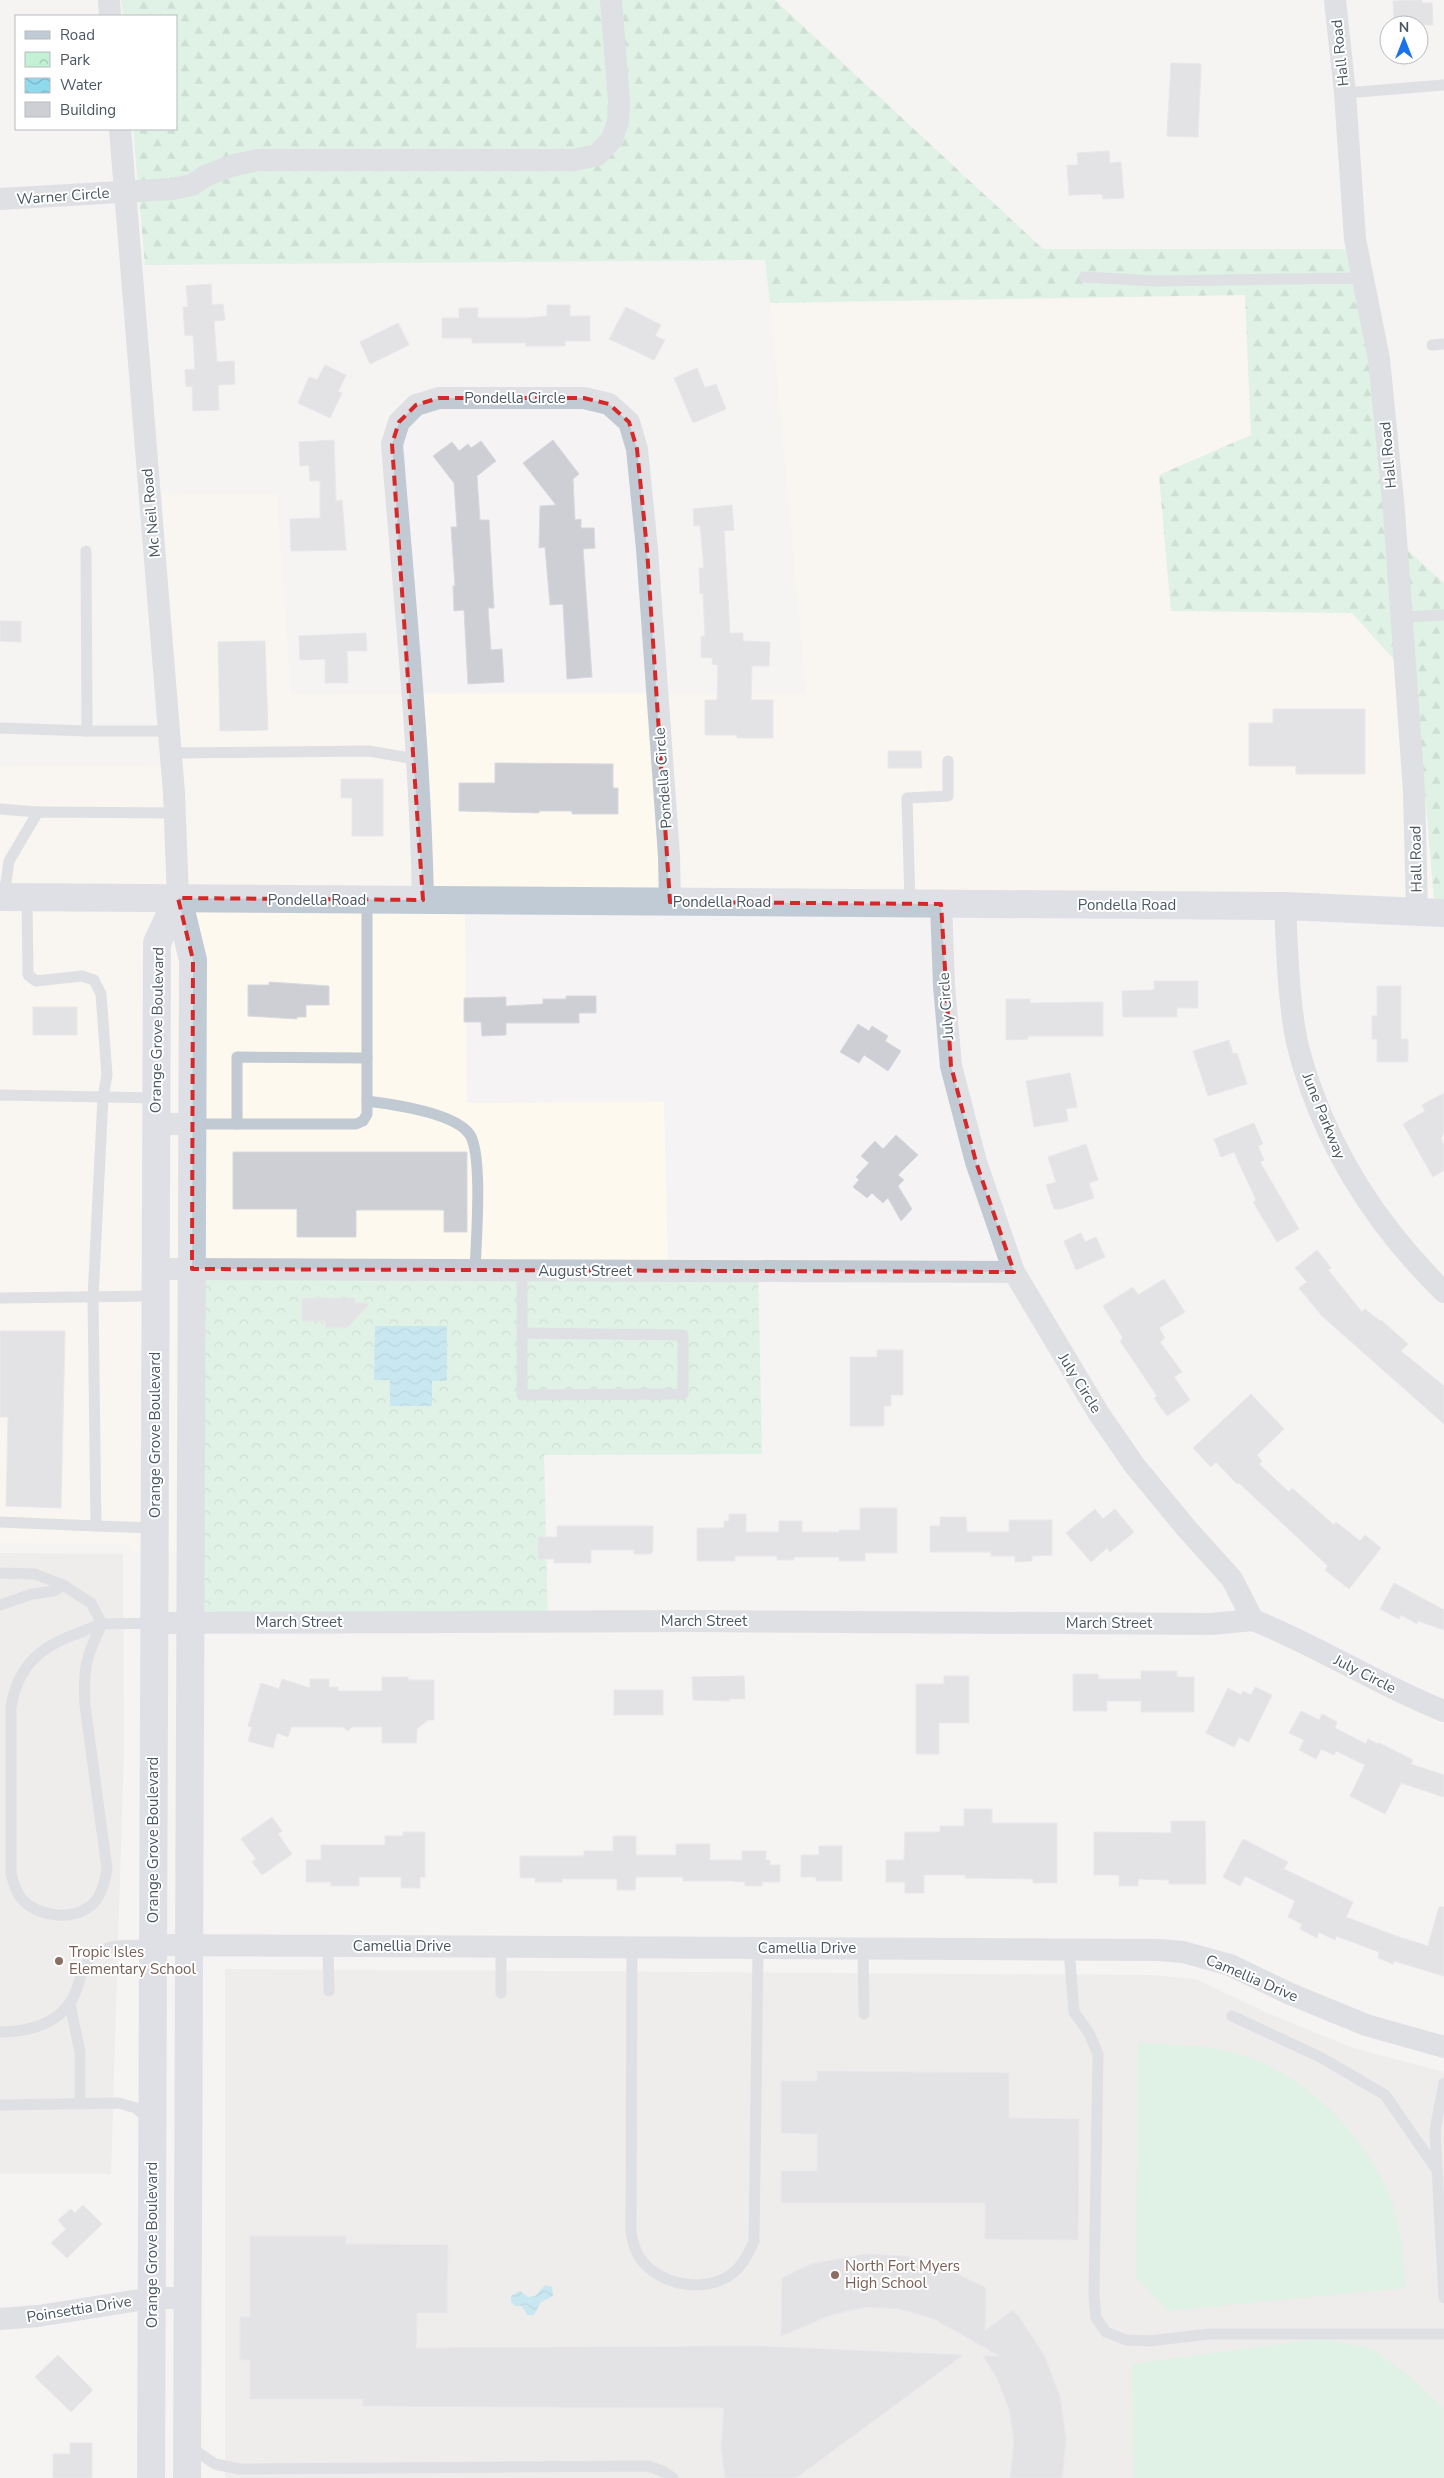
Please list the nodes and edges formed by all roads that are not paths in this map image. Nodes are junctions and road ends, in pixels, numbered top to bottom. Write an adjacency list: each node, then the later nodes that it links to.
1 (109, 0): 4 (street)
2 (610, 0): 8 (street, Warner Circle)
3 (1334, 0): 6 (street, Hall Road)
4 (110, 15)
5 (1444, 85): 6 (lane)
6 (1345, 93): 11 (street, Hall Road)
7 (120, 130): 8 (street, Mc Neil Road)
8 (126, 192): 9 (street, Warner Circle); 18 (street, Mc Neil Road)
9 (0, 199)
10 (1084, 277): 11 (lane)
11 (1362, 278): 16 (street, Hall Road)
12 (1444, 344): 13 (lane)
13 (1432, 345)
14 (86, 551): 19 (lane)
15 (1444, 614): 16 (lane)
16 (1403, 617): 35 (street, Hall Road)
17 (0, 728): 19 (lane)
18 (169, 731): 19 (lane); 20 (street, Mc Neil Road)
19 (87, 732)
20 (171, 753): 21 (lane); 25 (street, Mc Neil Road)
21 (416, 759): 30 (street, Pondella Circle); 31 (street, Pondella Circle)
22 (948, 762): 32 (lane)
23 (0, 809): 24 (lane)
24 (38, 812): 25 (lane); 26 (lane)
25 (175, 813): 28 (street, Mc Neil Road)
26 (5, 858): 27 (lane)
27 (10, 897): 28 (street, Pondella Road); 39 (lane)
28 (178, 898): 29 (street, Pondella Road); 41 (street, Orange Grove Boulevard); 42 (street, Orange Grove Boulevard)
29 (367, 900): 30 (street, Pondella Road); 37 (lane)
30 (423, 900): 31 (street, Pondella Road)
31 (670, 902): 32 (street, Pondella Road)
32 (910, 903): 33 (street, Pondella Road)
33 (941, 904): 34 (street, Pondella Road); 48 (street, July Circle)
34 (1285, 906): 35 (street, Pondella Road); 49 (street, June Parkway)
35 (1417, 912): 36 (street, Pondella Road)
36 (1444, 913)
37 (367, 1058): 40 (lane); 43 (lane)
38 (0, 1095): 39 (lane)
39 (103, 1097): 41 (lane); 52 (lane)
40 (367, 1101): 43 (lane); 46 (lane)
41 (157, 1111): 42 (street); 44 (street, Orange Grove Boulevard)
42 (193, 1124): 43 (lane); 45 (street, Orange Grove Boulevard)
43 (237, 1124)
44 (156, 1269): 45 (street, August Street); 50 (street, Orange Grove Boulevard)
45 (192, 1269): 46 (street, August Street); 61 (street, Orange Grove Boulevard)
46 (475, 1271): 47 (street, August Street)
47 (522, 1271): 48 (street, August Street); 53 (lane)
48 (1014, 1272): 60 (street, July Circle)
49 (1444, 1292)
50 (156, 1296): 52 (lane); 56 (street, Orange Grove Boulevard)
51 (0, 1298): 52 (lane)
52 (92, 1298): 55 (lane)
53 (522, 1333): 53 (lane)
54 (0, 1522): 55 (lane)
55 (96, 1526): 56 (lane)
56 (155, 1528): 62 (street, Orange Grove Boulevard)
57 (0, 1573): 58 (lane)
58 (63, 1585): 59 (lane); 63 (lane)
59 (0, 1605)
60 (1254, 1620): 61 (street, March Street); 64 (street, July Circle)
61 (191, 1622): 62 (street, March Street); 66 (street, Orange Grove Boulevard)
62 (154, 1623): 63 (lane); 65 (street, Orange Grove Boulevard)
63 (102, 1624): 63 (lane)
64 (1444, 1711)
65 (153, 1945): 66 (street, Camellia Drive); 75 (lane); 83 (street, Orange Grove Boulevard)
66 (190, 1946): 67 (street, Camellia Drive); 86 (street, Orange Grove Boulevard)
67 (328, 1946): 68 (street, Camellia Drive); 73 (lane)
68 (501, 1947): 69 (street, Camellia Drive); 74 (lane)
69 (632, 1948): 70 (street, Camellia Drive); 70 (lane)
70 (758, 1948): 71 (street, Camellia Drive)
71 (863, 1948): 72 (street, Camellia Drive); 76 (lane)
72 (1070, 1949): 79 (street, Camellia Drive); 89 (lane)
73 (329, 1991)
74 (501, 1993)
75 (70, 2004): 78 (lane); 81 (lane)
76 (864, 2014)
77 (1232, 2016): 84 (lane)
78 (0, 2032)
79 (1444, 2047)
80 (1444, 2083): 84 (lane)
81 (80, 2104): 82 (lane); 83 (lane)
82 (0, 2105)
83 (152, 2123): 85 (street, Orange Grove Boulevard)
84 (1437, 2170): 87 (lane)
85 (152, 2298): 86 (street, Poinsettia Drive); 88 (street, Poinsettia Drive); 91 (street, Orange Grove Boulevard)
86 (187, 2298): 90 (street, Orange Grove Boulevard)
87 (1444, 2298)
88 (0, 2319)
89 (1444, 2334)
90 (187, 2444): 92 (street, Orange Grove Boulevard); 93 (lane)
91 (151, 2478)
92 (187, 2478)
93 (672, 2478)

